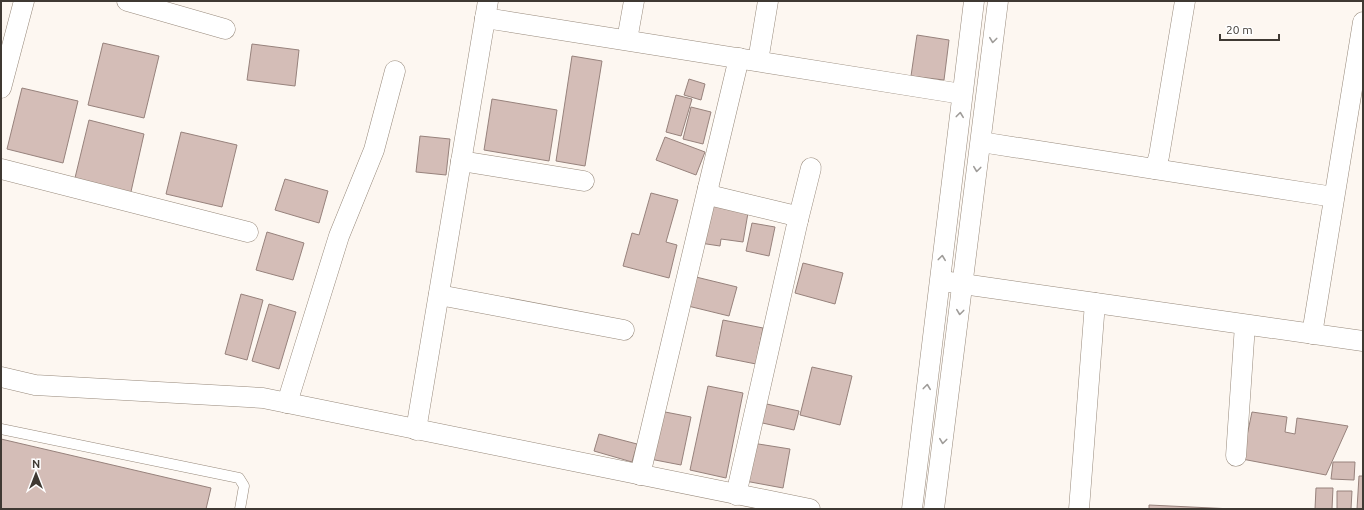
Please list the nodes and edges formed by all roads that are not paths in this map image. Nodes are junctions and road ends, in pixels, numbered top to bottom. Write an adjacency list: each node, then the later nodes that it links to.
1 (24, 1): 14 (street)
2 (127, 1): 10 (street)
3 (634, 1): 11 (street)
4 (768, 1): 12 (street)
5 (974, 1): 15 (street)
6 (998, 1): 16 (street, one-way to 16)
7 (1185, 1): 20 (street)
8 (486, 9): 11 (street); 17 (street)
9 (1363, 22): 23 (street)
10 (225, 29)
11 (627, 40): 12 (street)
12 (748, 60): 15 (street); 22 (street)
13 (395, 71): 35 (street)
14 (1, 88)
15 (962, 94): 26 (street, one-way to 15)
16 (981, 142): 20 (street); 27 (street, one-way to 27)
17 (461, 161): 21 (street); 28 (street)
18 (811, 168): 24 (street)
19 (1, 169): 25 (street)
20 (1155, 169): 23 (street)
21 (584, 181)
22 (708, 188): 24 (street); 39 (street)
23 (1334, 197): 32 (street)
24 (798, 220): 40 (street)
25 (248, 232)
26 (940, 281): 27 (street); 43 (street, one-way to 26)
27 (963, 284): 29 (street); 44 (street, one-way to 44)
28 (439, 296): 31 (street); 37 (street)
29 (1095, 303): 30 (street); 45 (street)
30 (1245, 325): 32 (street); 38 (street)
31 (624, 330)
32 (1312, 334): 33 (street)
33 (1363, 341)
34 (1, 377): 35 (street)
35 (287, 403): 37 (street)
36 (1, 429): 41 (lane)
37 (416, 430): 39 (street)
38 (1236, 456)
39 (640, 475): 40 (street)
40 (736, 495): 42 (street)
41 (240, 509)
42 (810, 509)
43 (912, 509)
44 (934, 509)
45 (1079, 509)

